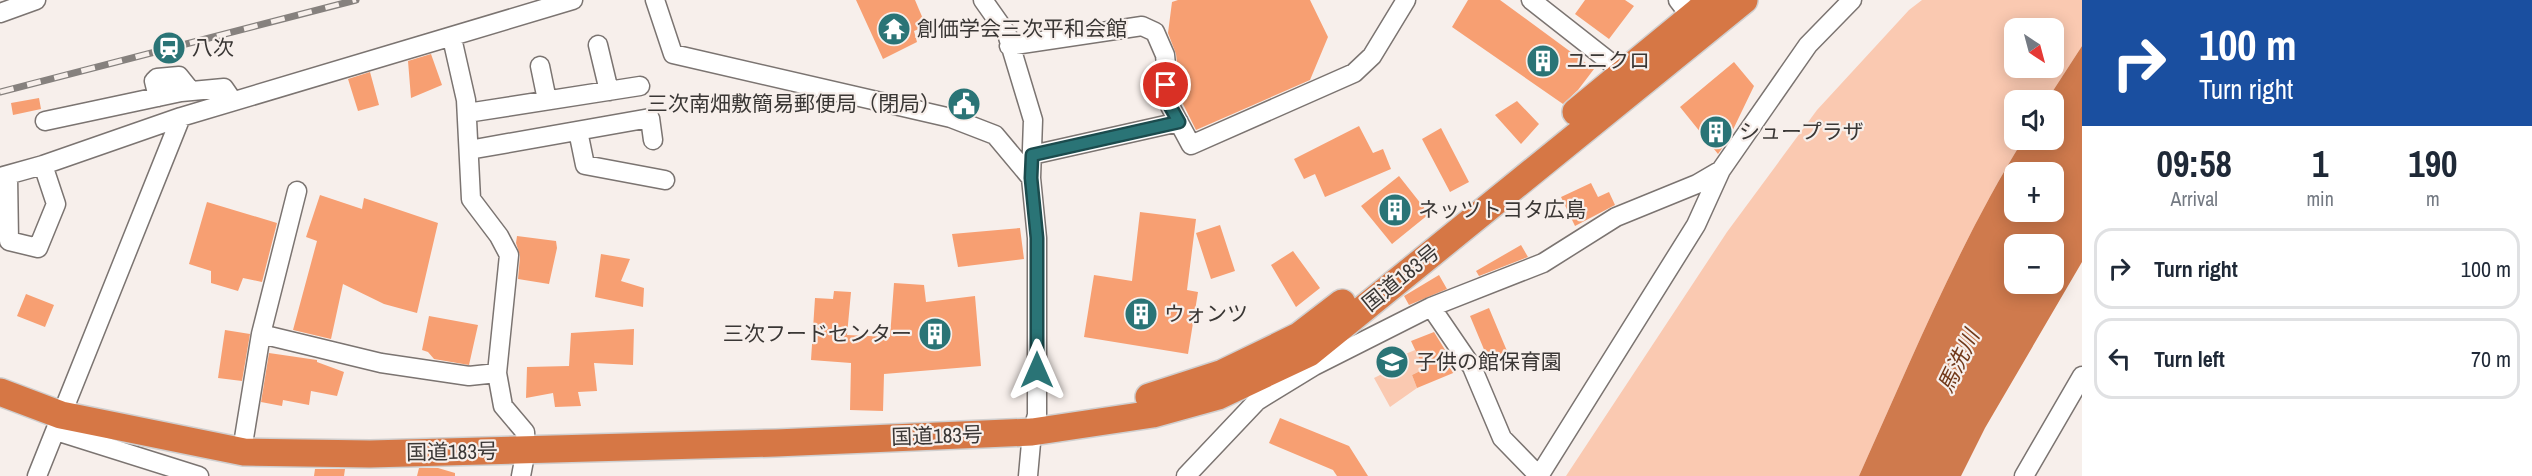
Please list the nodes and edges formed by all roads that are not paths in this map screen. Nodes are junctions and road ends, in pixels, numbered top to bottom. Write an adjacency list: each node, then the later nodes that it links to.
1 (36, 0): 11 (street)
2 (573, 0): 12 (street)
3 (655, 0): 32 (street)
4 (983, 0): 14 (street)
5 (1406, 0): 24 (street)
6 (1531, 0): 16 (street)
7 (1712, 0): 10 (highway, 国道183号)
8 (1744, 0): 37 (highway, 国道183号)
9 (1852, 0): 30 (street)
10 (1685, 8): 16 (highway, 国道183号)
11 (0, 13)
12 (452, 38): 20 (street); 21 (street)
13 (598, 45): 18 (street)
14 (1009, 46): 24 (street); 28 (street)
15 (540, 66): 19 (street)
16 (1624, 73): 37 (highway, 国道183号)
17 (640, 86): 18 (street)
18 (609, 91): 19 (street)
19 (547, 100): 21 (street)
20 (233, 101): 22 (street); 23 (street)
21 (467, 113): 27 (street)
22 (181, 117): 29 (street); 44 (street)
23 (45, 121)
24 (1179, 122): 28 (street)
25 (578, 131): 26 (street); 27 (street); 33 (street)
26 (653, 140)
27 (469, 150): 38 (street)
28 (1032, 155): 32 (street)
29 (43, 165): 31 (street); 31 (street)
30 (1720, 170): 35 (street); 52 (street)
31 (4, 176)
32 (1031, 178): 45 (street)
33 (665, 180)
34 (297, 191): 36 (street)
35 (1431, 307): 37 (street); 52 (street)
36 (261, 334): 38 (street); 46 (street)
37 (1307, 352): 45 (highway, 国道183号); 51 (street)
38 (497, 373): 47 (street)
39 (0, 376): 44 (highway, 国道183号)
40 (2082, 376): 43 (street)
41 (0, 392): 44 (highway, 国道183号)
42 (2082, 401): 43 (street)
43 (2060, 413): 53 (street)
44 (62, 416): 46 (highway, 国道183号); 47 (highway, 国道183号); 48 (street); 49 (street)
45 (1035, 423): 47 (highway, 国道183号); 50 (street)
46 (244, 438): 47 (highway, 国道183号)
47 (524, 453)
48 (37, 476)
49 (199, 476)
50 (1028, 476)
51 (1186, 476)
52 (1539, 476)
53 (2024, 476)

